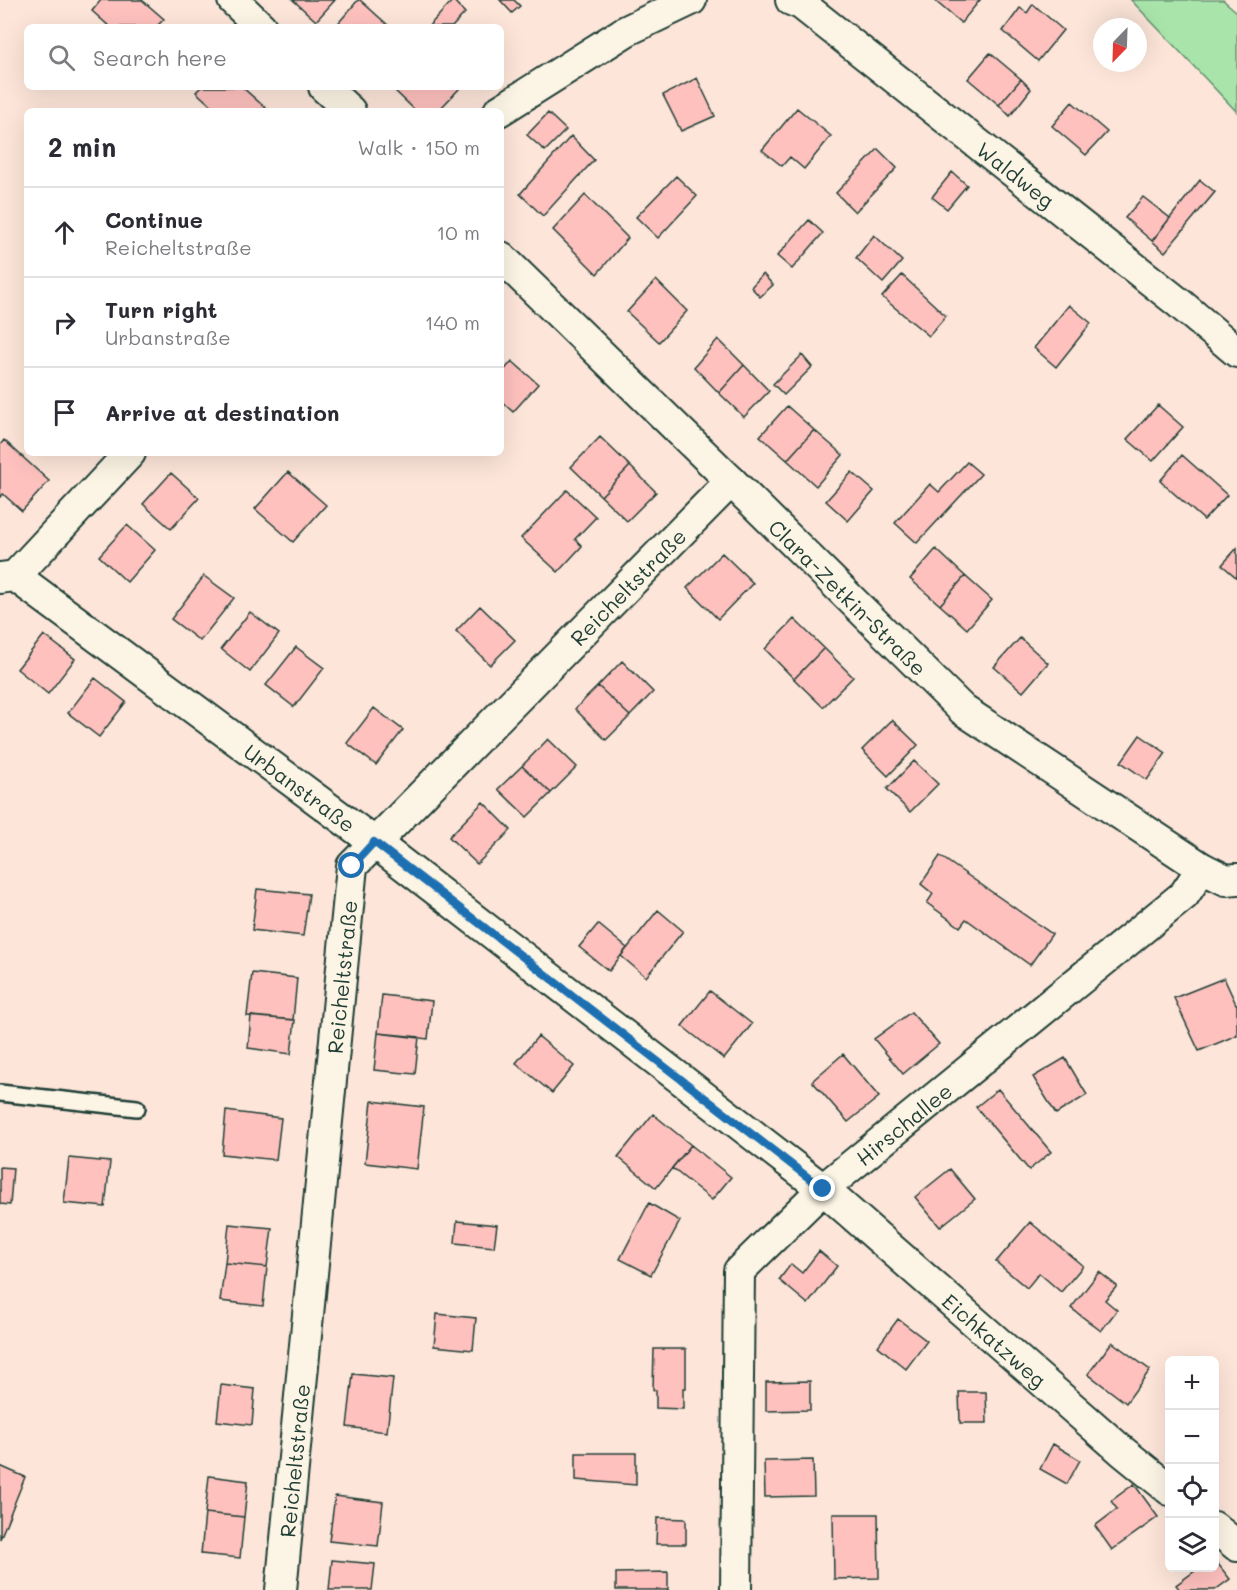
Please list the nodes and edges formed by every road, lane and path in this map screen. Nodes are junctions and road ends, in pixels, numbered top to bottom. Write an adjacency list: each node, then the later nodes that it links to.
1 (233, 0): 4 (street)
2 (691, 0): 7 (street)
3 (791, 0): 9 (street, Waldweg)
4 (258, 24)
5 (327, 90): 6 (street)
6 (347, 108)
7 (504, 108)
8 (504, 260): 11 (street, Clara-Zetkin-Straße)
9 (1237, 352)
10 (127, 456): 12 (street)
11 (731, 481): 13 (street, Reicheltstraße); 14 (street, Clara-Zetkin-Straße)
12 (8, 577): 13 (street, Urbanstraße)
13 (374, 842): 18 (street, Urbanstraße); 22 (street, Reicheltstraße)
14 (1202, 868): 15 (street, Clara-Zetkin-Straße); 18 (street, Hirschallee)
15 (1237, 879)
16 (0, 1093): 17 (lane)
17 (137, 1108)
18 (823, 1189): 19 (street, Eichkatzweg); 23 (street, Hirschallee)
19 (1165, 1486)
20 (1219, 1530): 21 (street)
21 (1237, 1546)
22 (281, 1590)
23 (736, 1590)

